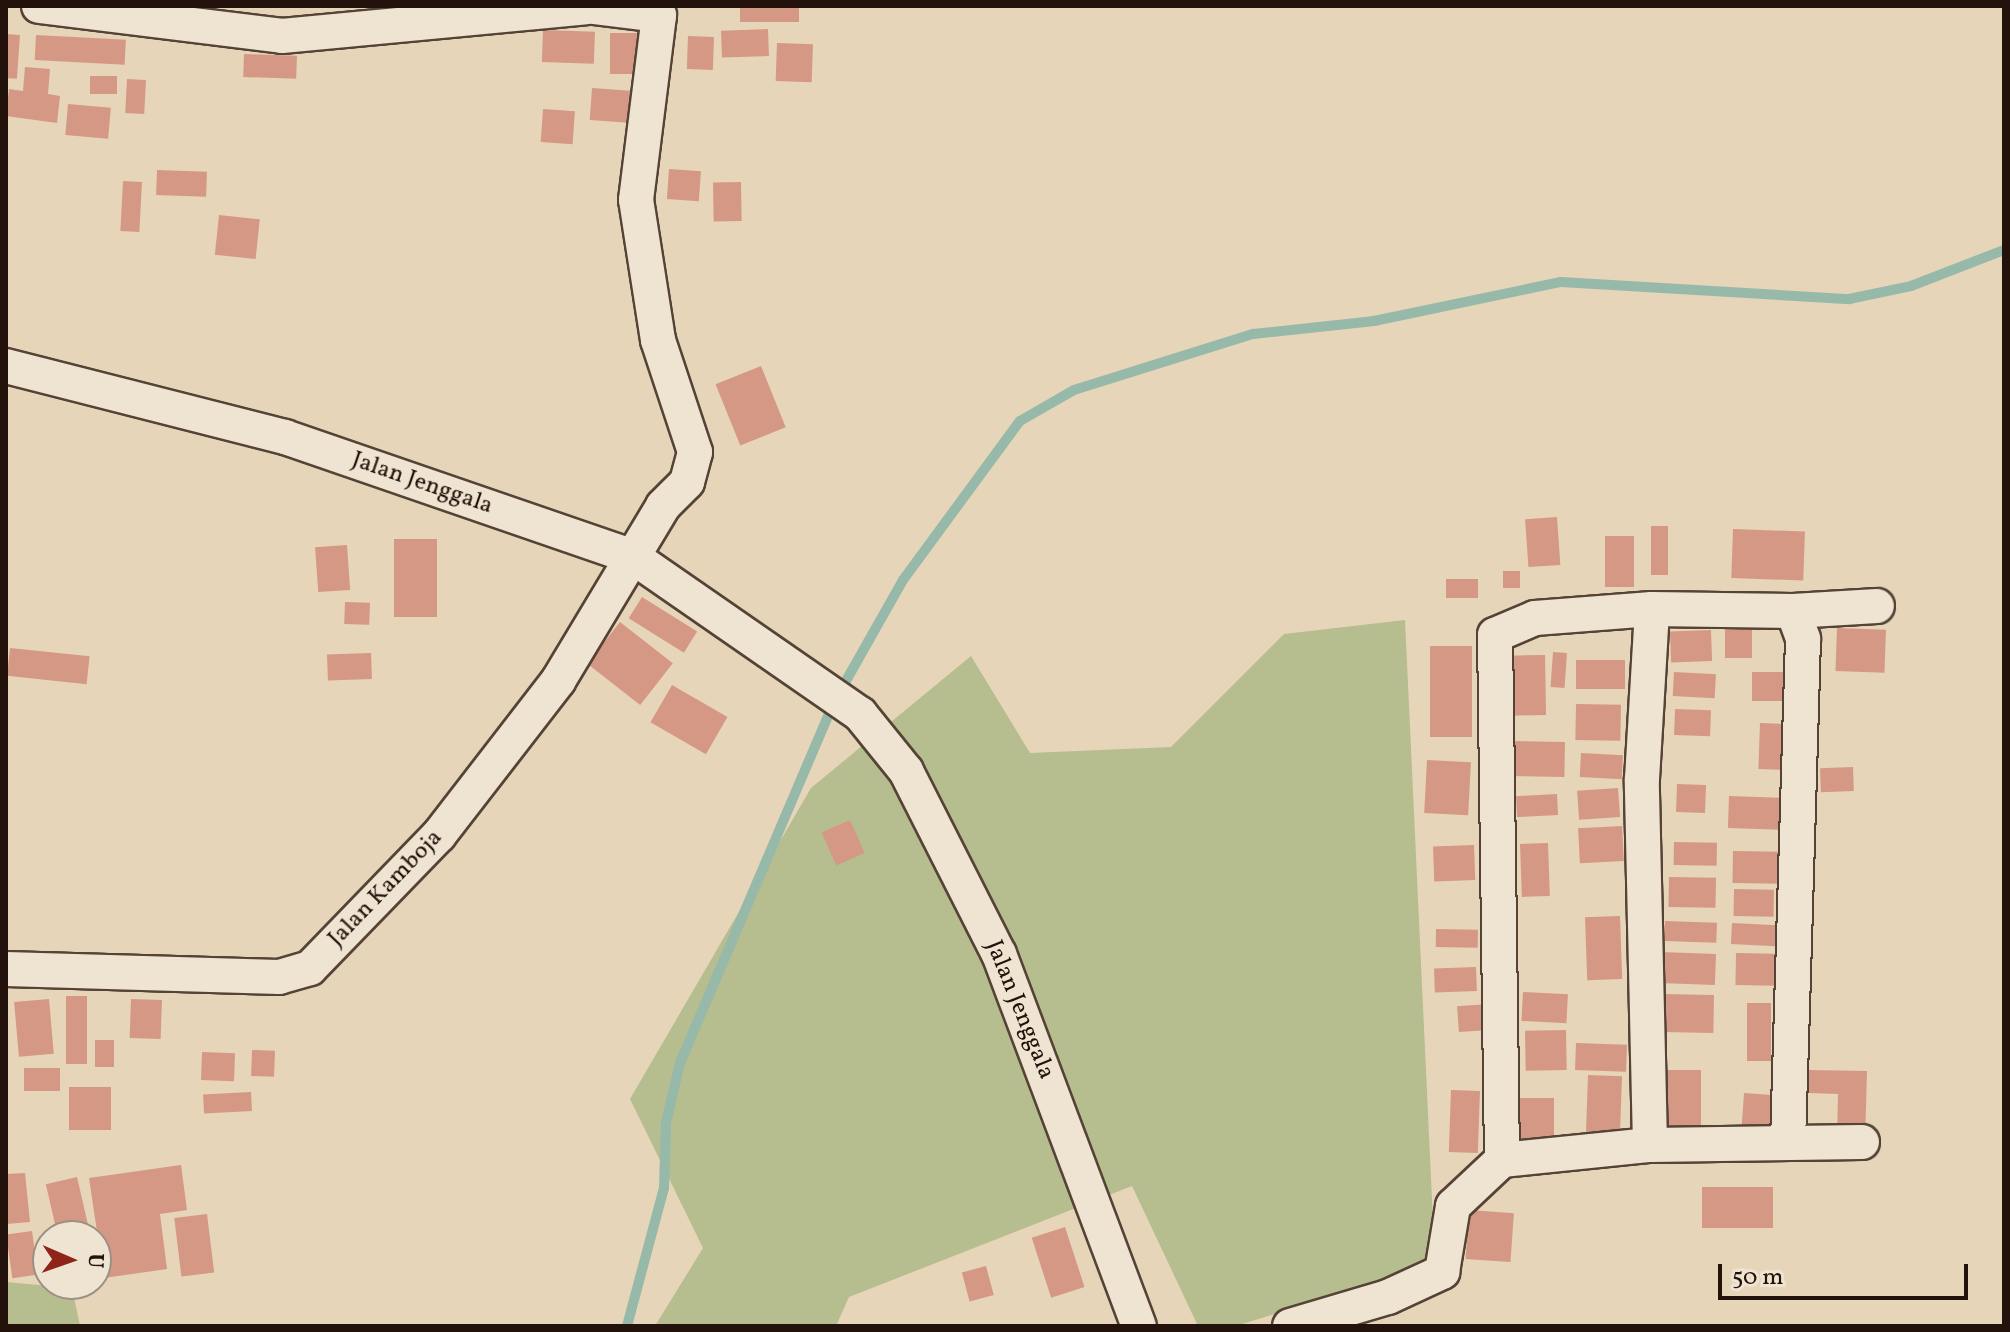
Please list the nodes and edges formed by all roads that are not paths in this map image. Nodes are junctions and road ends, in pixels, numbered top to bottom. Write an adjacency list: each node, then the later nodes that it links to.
1 (39, 6): 2 (street)
2 (586, 6): 4 (street, Jalan Kamboja)
3 (6, 366): 4 (street, Jalan Jenggala)
4 (633, 557): 8 (street, Jalan Kamboja); 13 (street, Jalan Jenggala)
5 (1877, 606): 7 (street)
6 (1652, 609): 7 (street); 11 (street); 12 (street)
7 (1793, 611): 9 (street)
8 (6, 969)
9 (1788, 1140): 10 (street); 11 (street)
10 (1862, 1142)
11 (1650, 1145): 12 (street)
12 (1502, 1160): 14 (street)
13 (1139, 1326)
14 (1290, 1326)

